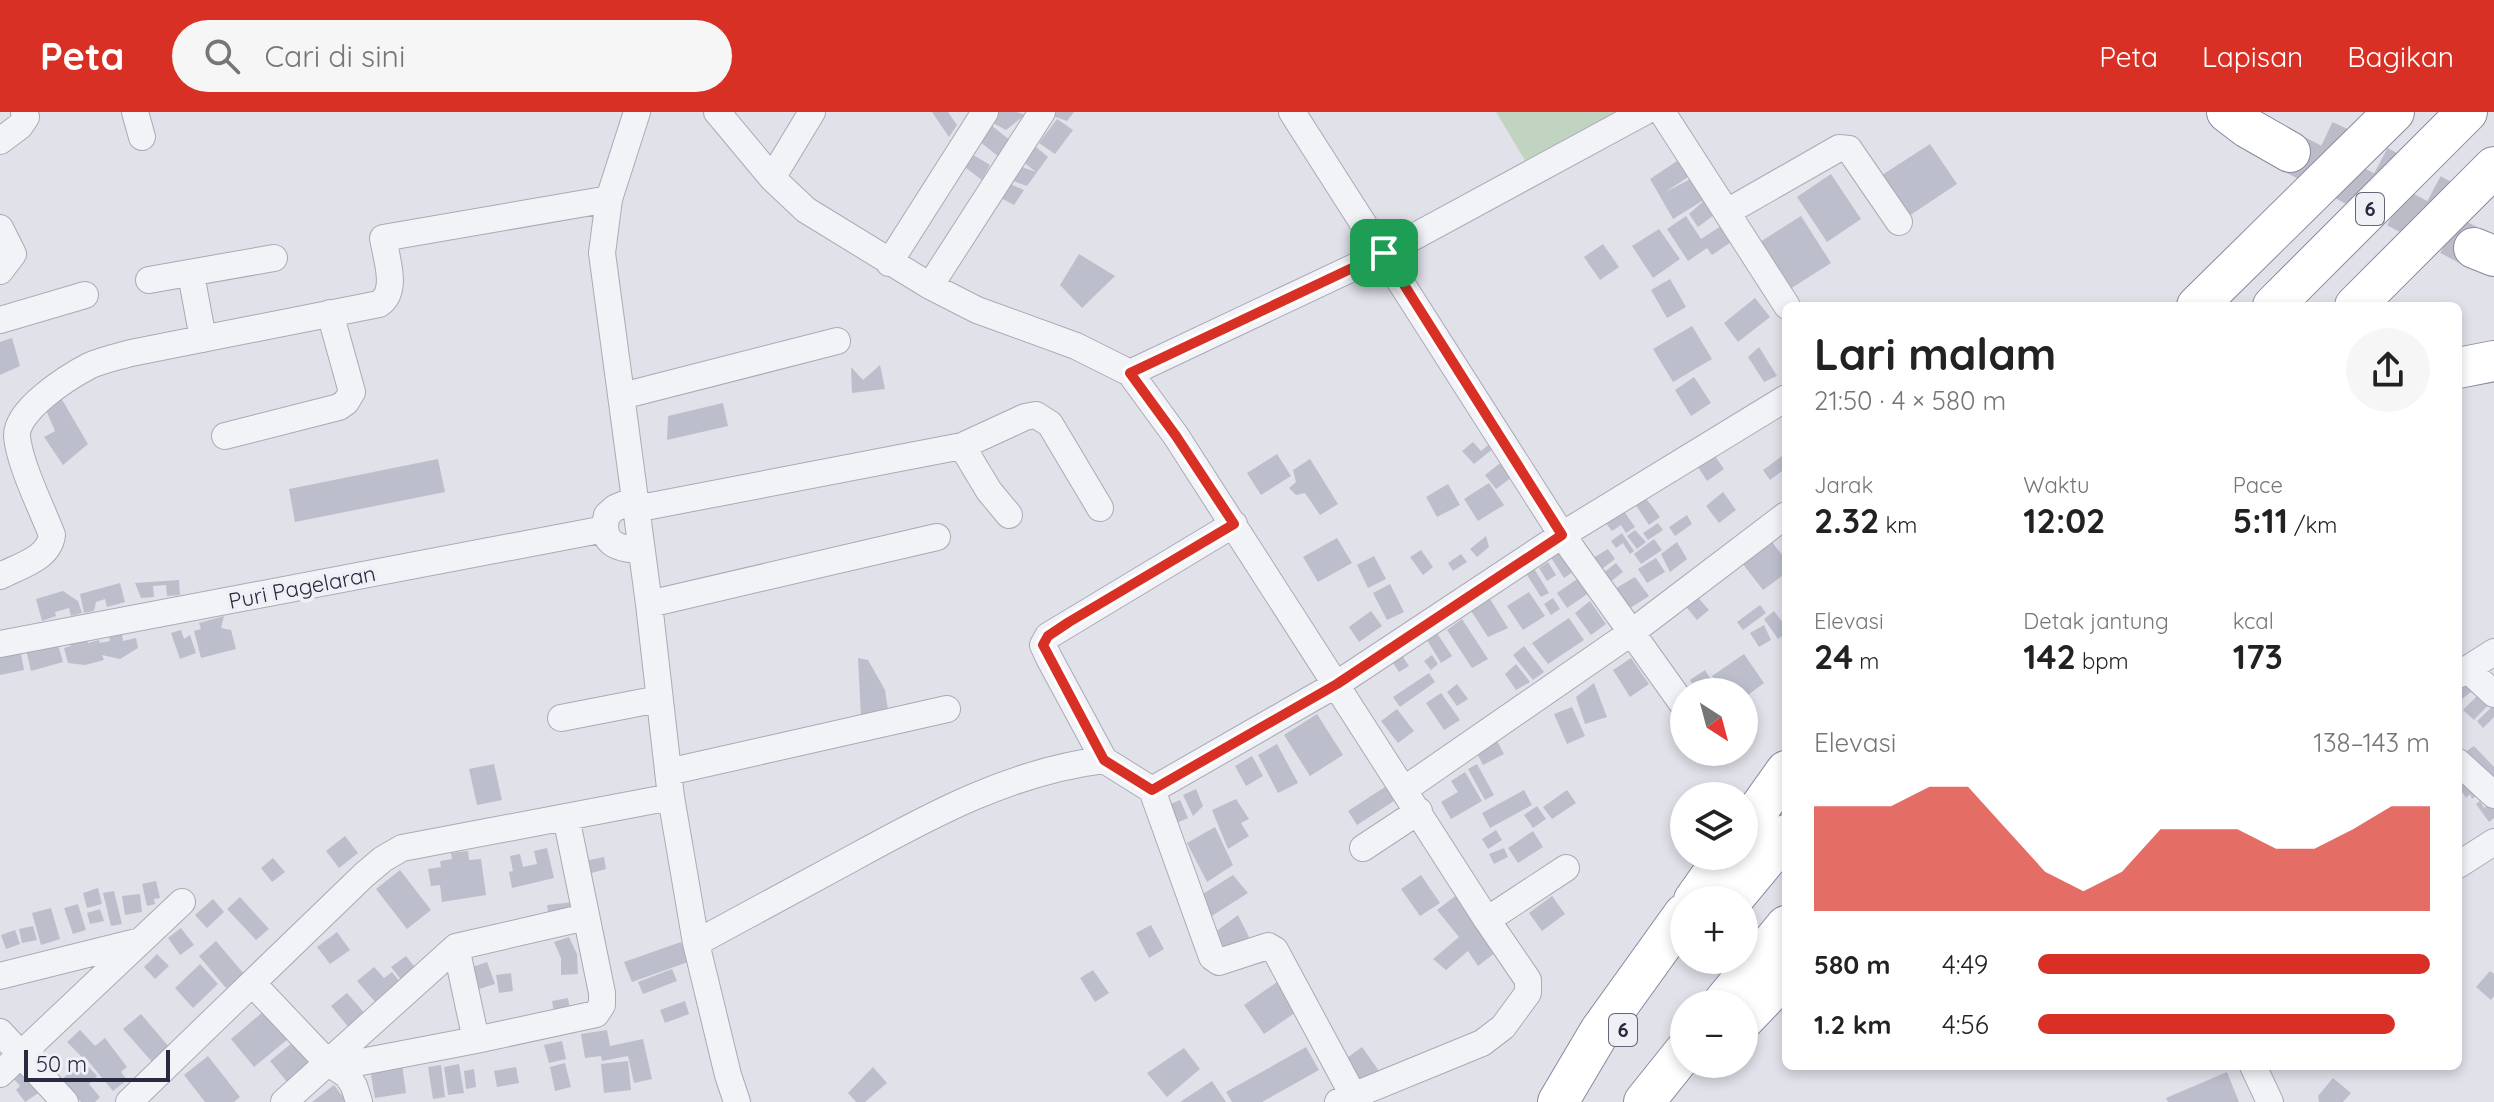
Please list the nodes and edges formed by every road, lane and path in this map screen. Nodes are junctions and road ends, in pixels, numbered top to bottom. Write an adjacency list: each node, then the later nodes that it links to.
1 (24, 112): 14 (street)
2 (637, 112): 17 (street)
3 (717, 112): 16 (street)
4 (812, 112): 16 (street)
5 (985, 112): 23 (street)
6 (1042, 112): 27 (street)
7 (1292, 112): 21 (street)
8 (1644, 112): 21 (street)
9 (1662, 112): 18 (street)
10 (2227, 112): 13 (highway)
11 (2394, 112): 30 (highway)
12 (2467, 112): 31 (highway, 6)
13 (2290, 132)
14 (0, 141)
15 (2494, 167): 32 (highway)
16 (772, 178): 23 (street)
17 (609, 199): 33 (street); 40 (street)
18 (1727, 212): 19 (street); 29 (street)
19 (1899, 222)
20 (0, 228): 24 (street)
21 (1384, 253): 39 (street); 50 (street)
22 (274, 258): 25 (street)
23 (889, 263): 27 (street)
24 (0, 271)
25 (191, 274): 26 (street); 35 (street)
26 (149, 280)
27 (930, 286): 39 (street)
28 (85, 295): 34 (street)
29 (1784, 302)
30 (2201, 302)
31 (2277, 302)
32 (2359, 302)
33 (330, 313): 35 (street); 42 (street)
34 (0, 320)
35 (203, 339): 53 (street)
36 (837, 341): 40 (street)
37 (2494, 361): 38 (highway)
38 (2462, 367)
39 (1130, 373): 48 (street)
40 (622, 396): 44 (street)
41 (1782, 400): 50 (street)
42 (225, 436)
43 (962, 446): 44 (street); 45 (street); 46 (street)
44 (635, 505): 49 (street); 52 (street)
45 (1100, 508)
46 (1009, 515)
47 (1782, 518): 55 (street)
48 (1234, 524): 59 (street); 65 (street)
49 (605, 529): 52 (street); 56 (street, Puri Pagelaran)
50 (1562, 535): 55 (street); 59 (street)
51 (937, 537): 54 (street)
52 (641, 550): 54 (street)
53 (0, 576)
54 (649, 604): 62 (street)
55 (1632, 632): 60 (street); 71 (street)
56 (0, 644)
57 (2494, 652): 58 (street)
58 (2463, 672): 61 (street)
59 (1337, 684): 69 (street); 71 (street)
60 (1670, 686)
61 (2494, 694)
62 (659, 699): 64 (street); 68 (street)
63 (947, 709): 68 (street)
64 (561, 718)
65 (1104, 760): 69 (street); 86 (street)
66 (2462, 766): 70 (street)
67 (1782, 777): 72 (highway)
68 (670, 784): 73 (street); 86 (street)
69 (1152, 790): 102 (street)
70 (2494, 795)
71 (1412, 800): 76 (street); 82 (street)
72 (1758, 810)
73 (566, 817): 81 (street); 91 (street)
74 (1782, 840): 79 (highway)
75 (2494, 842): 77 (street)
76 (1363, 848)
77 (2462, 862)
78 (1566, 868): 82 (street)
79 (1744, 886)
80 (182, 902): 85 (street)
81 (586, 917): 87 (street); 95 (street)
82 (1487, 920): 102 (street)
83 (1782, 931): 92 (highway)
84 (1670, 934): 108 (highway)
85 (141, 941): 89 (street); 96 (street)
86 (696, 943): 107 (street)
87 (456, 947): 95 (street); 97 (street)
88 (1670, 973): 108 (highway, 6)
89 (0, 976)
90 (1782, 979): 93 (highway)
91 (253, 984): 97 (street); 104 (street)
92 (1733, 990)
93 (1758, 1004)
94 (0, 1032): 96 (street)
95 (476, 1040): 97 (street)
96 (21, 1054): 100 (street); 103 (street)
97 (331, 1064): 105 (street); 106 (street)
98 (1670, 1070): 109 (highway)
99 (2255, 1070): 111 (street)
100 (0, 1074)
101 (1688, 1078): 110 (highway)
102 (1345, 1099)
103 (65, 1102)
104 (129, 1102)
105 (284, 1102)
106 (359, 1102)
107 (737, 1102)
108 (1560, 1102)
109 (1644, 1102)
110 (1665, 1102)
111 (2270, 1102)

